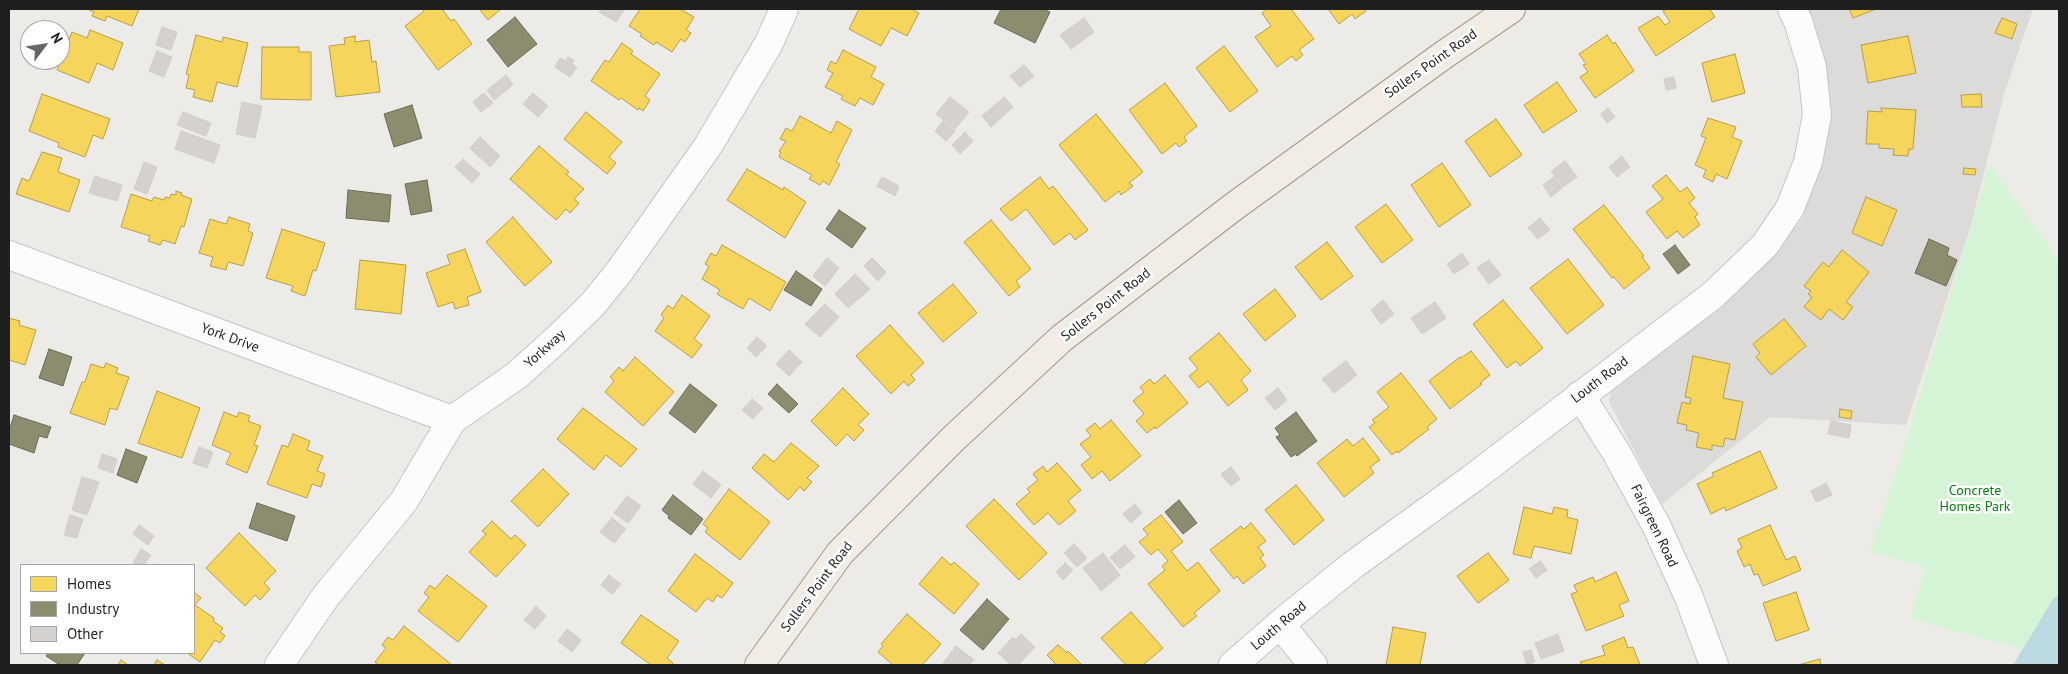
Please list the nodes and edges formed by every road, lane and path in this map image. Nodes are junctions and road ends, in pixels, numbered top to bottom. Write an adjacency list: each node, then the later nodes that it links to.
1 (784, 9): 6 (street, Yorkway)
2 (1511, 9): 9 (main road, Sollers Point Road)
3 (1792, 9): 5 (street, Louth Road)
4 (9, 255): 6 (street, York Drive)
5 (1580, 395): 7 (street, Louth Road); 12 (street, Fairgreen Road)
6 (452, 420): 8 (street, Yorkway)
7 (1280, 624): 10 (street, Louth Road); 11 (street)
8 (279, 665)
9 (759, 665)
10 (1233, 665)
11 (1313, 665)
12 (1714, 665)

